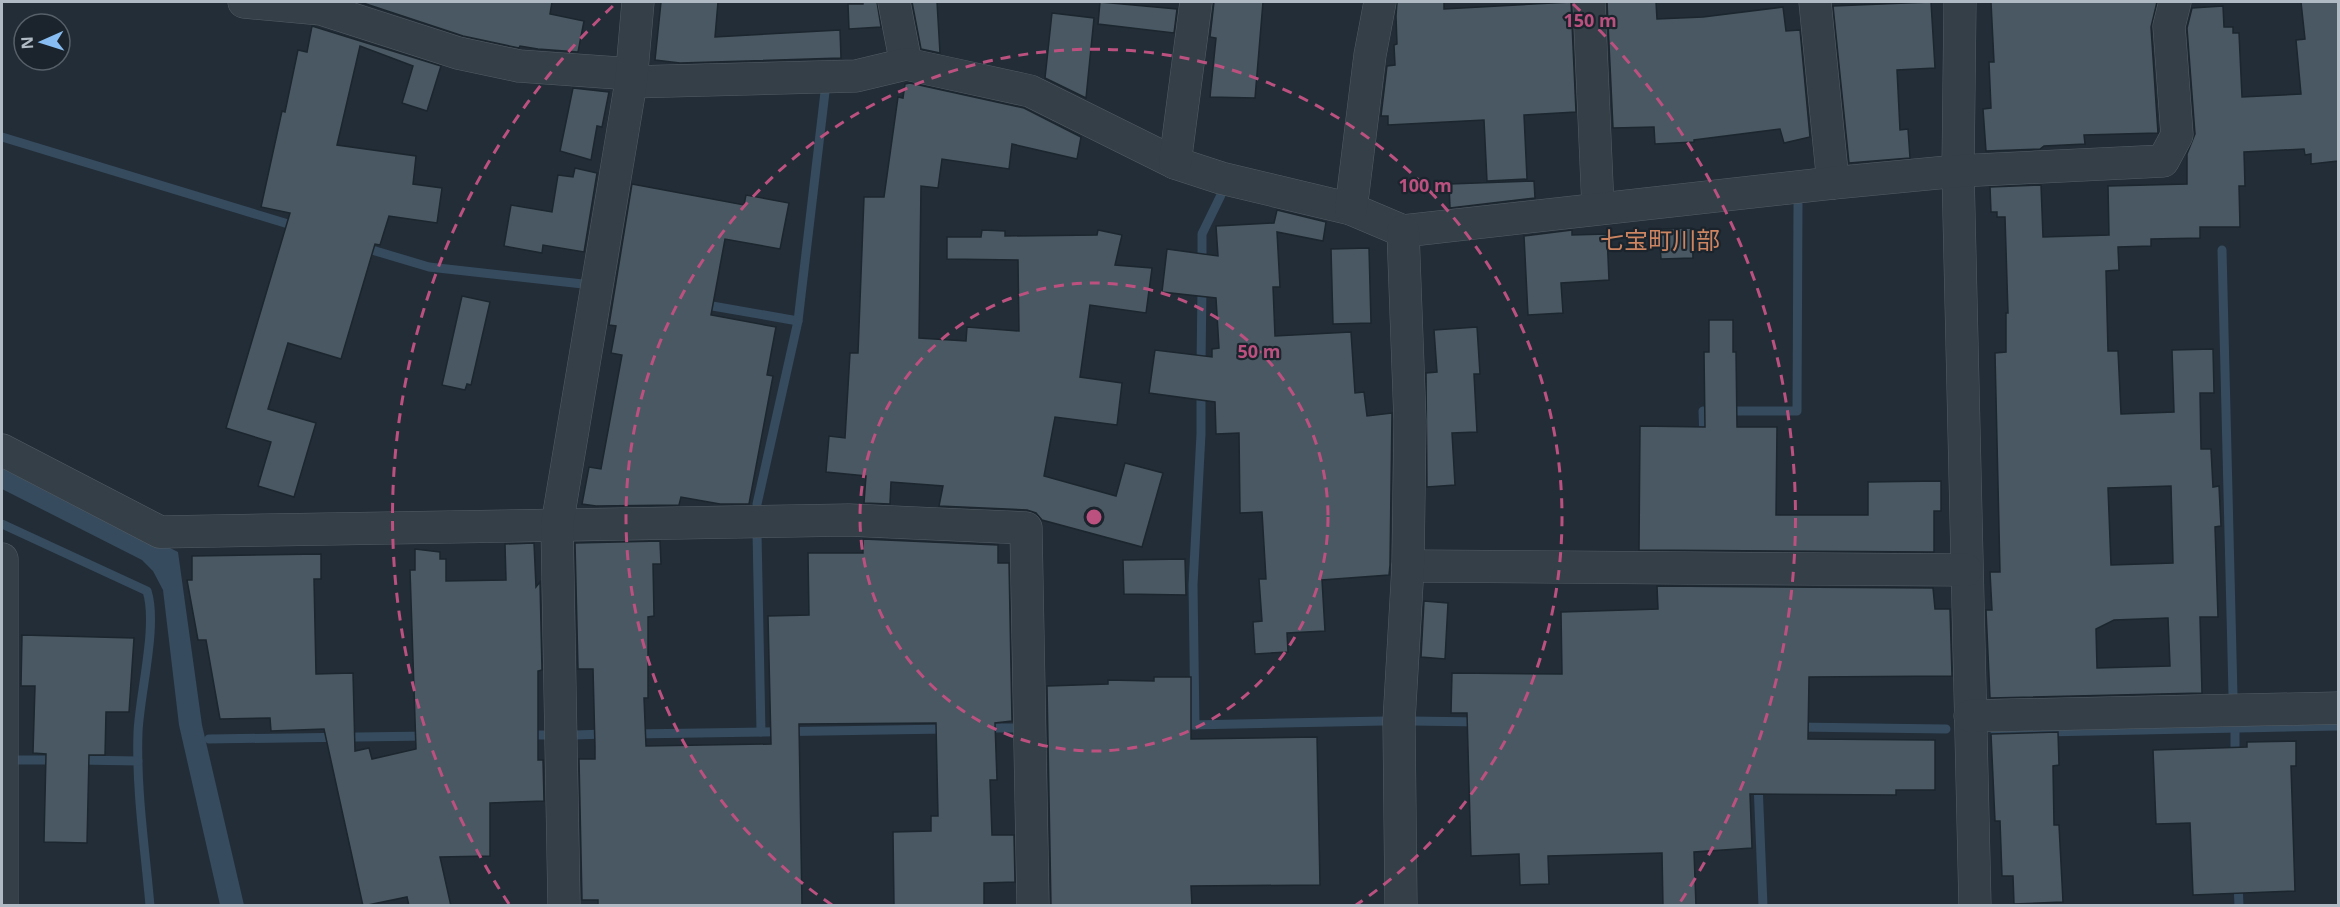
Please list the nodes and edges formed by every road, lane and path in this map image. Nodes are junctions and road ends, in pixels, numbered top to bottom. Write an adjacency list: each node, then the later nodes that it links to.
1 (244, 2): 10 (street)
2 (638, 2): 12 (street)
3 (894, 2): 11 (street)
4 (1196, 2): 13 (street)
5 (1380, 2): 17 (street)
6 (1589, 2): 16 (street)
7 (1815, 2): 15 (street)
8 (1960, 2): 14 (street)
9 (2175, 2): 14 (street)
10 (322, 5): 12 (street)
11 (906, 64): 12 (street); 13 (street)
12 (632, 78): 20 (street)
13 (1174, 163): 17 (street)
14 (1958, 171): 15 (street); 23 (street)
15 (1833, 183): 16 (street)
16 (1598, 208): 18 (street)
17 (1351, 209): 18 (street)
18 (1403, 231): 22 (street)
19 (2, 450): 20 (street)
20 (557, 525): 27 (street); 28 (street)
21 (2, 559): 26 (street)
22 (1408, 566): 23 (street); 29 (street)
23 (1966, 570): 25 (street)
24 (2338, 708): 25 (street)
25 (1971, 716): 30 (street)
26 (2, 906)
27 (564, 906)
28 (1033, 906)
29 (1401, 906)
30 (1975, 906)

